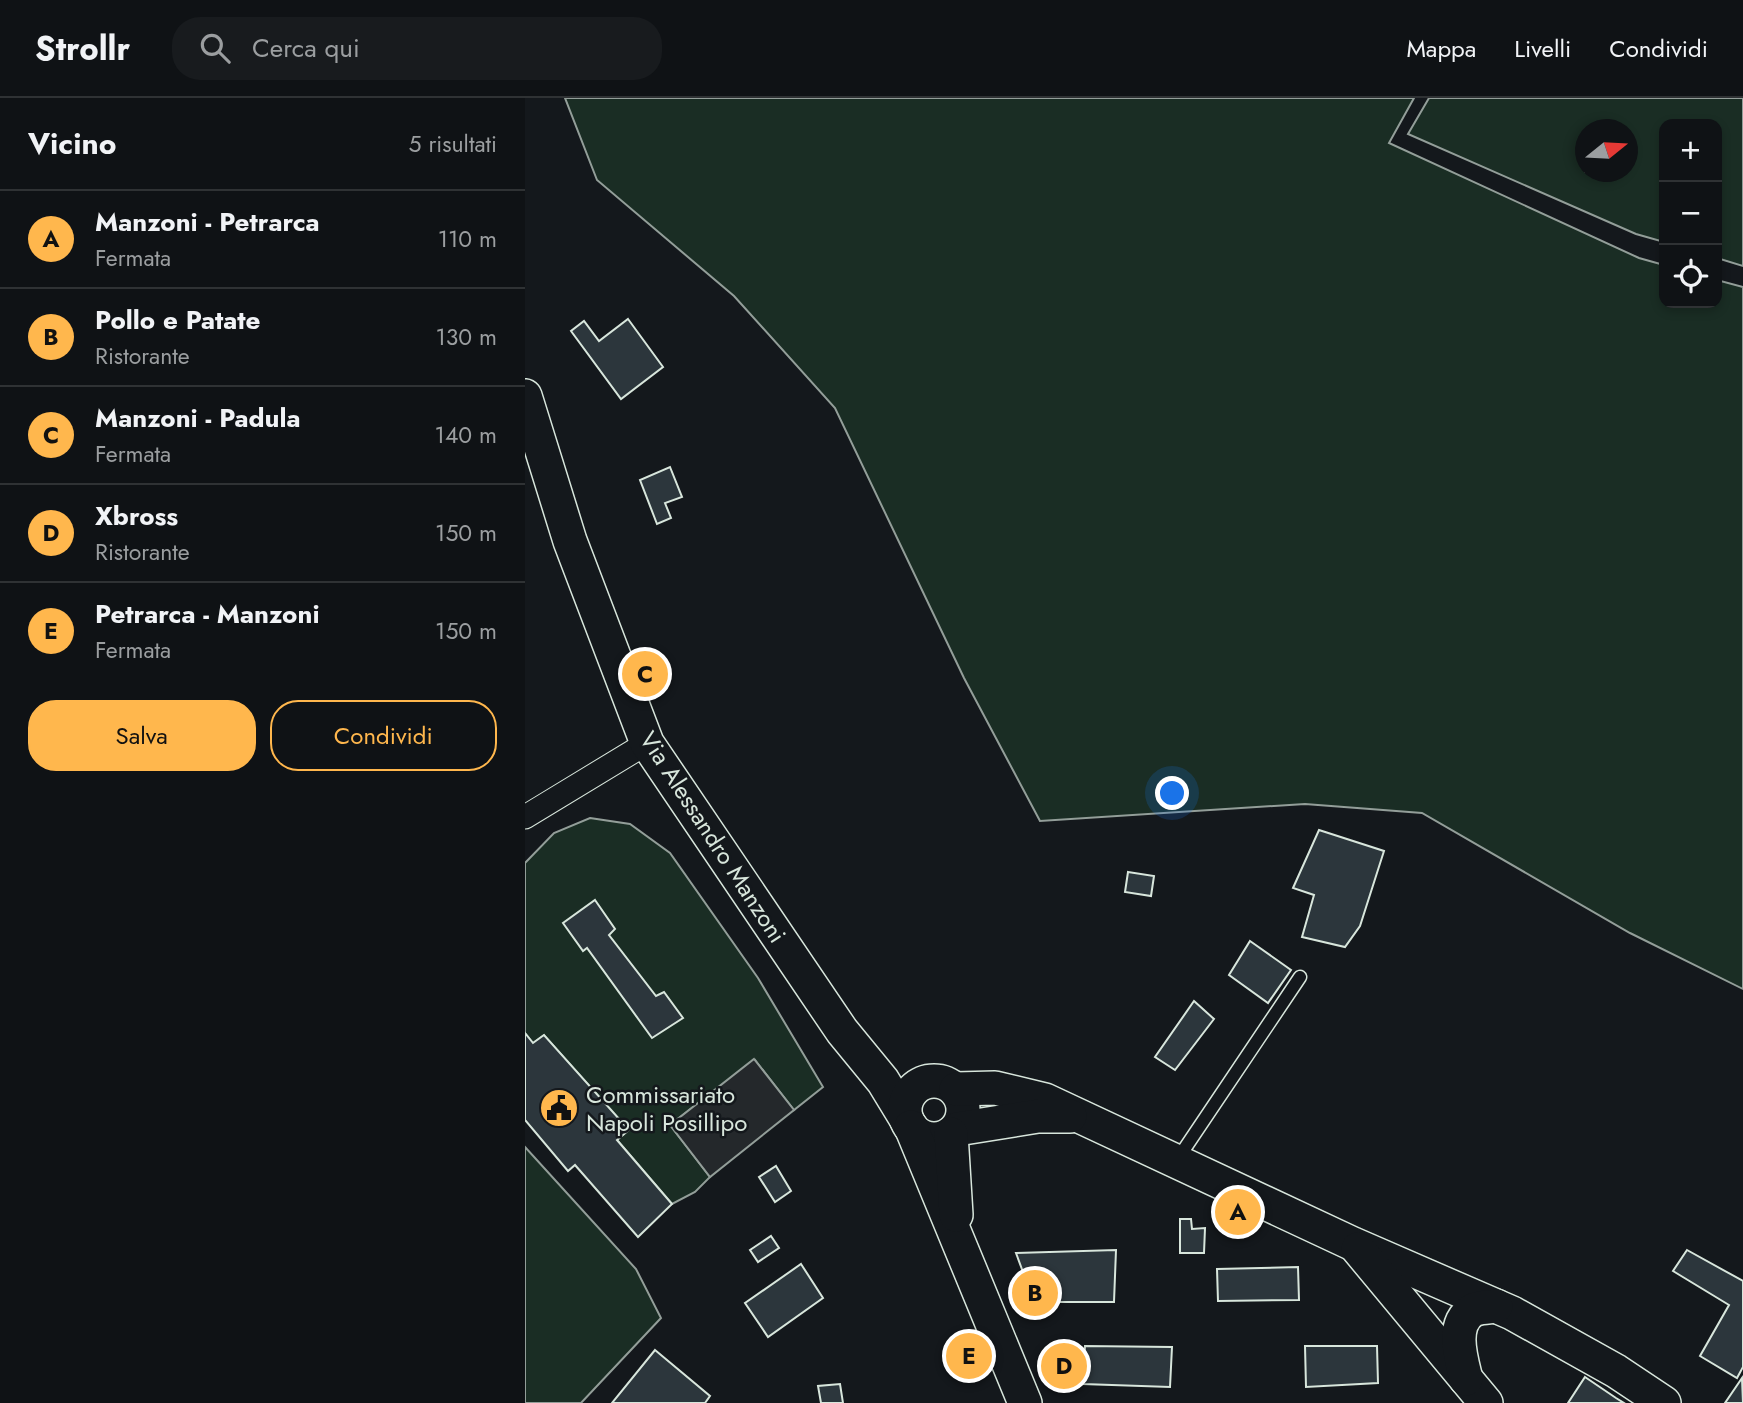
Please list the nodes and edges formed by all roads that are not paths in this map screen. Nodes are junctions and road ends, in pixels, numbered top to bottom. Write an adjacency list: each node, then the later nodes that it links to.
1 (525, 396): 2 (street, Via Alessandro Manzoni)
2 (646, 743): 3 (street); 5 (street, Via Alessandro Manzoni)
3 (525, 817)
4 (1300, 977): 10 (lane)
5 (867, 1060): 6 (street, Via Alessandro Manzoni); 8 (street, Via Alessandro Manzoni)
6 (941, 1085): 7 (street, Via Alessandro Manzoni); 8 (street); 9 (street)
7 (1087, 1119): 9 (street, Via Alessandro Manzoni); 10 (street, Via Alessandro Manzoni)
8 (909, 1125): 9 (street); 12 (street, Via Alessandro Manzoni)
9 (954, 1131): 12 (street)
10 (1177, 1161): 11 (street, Via Alessandro Manzoni)
11 (1353, 1244): 13 (street, Via Alessandro Manzoni); 14 (street, Via Alessandro Manzoni)
12 (963, 1255): 15 (street)
13 (1496, 1306): 14 (street); 16 (street, Via Alessandro Manzoni)
14 (1477, 1392)
15 (1025, 1403)
16 (1664, 1403)

